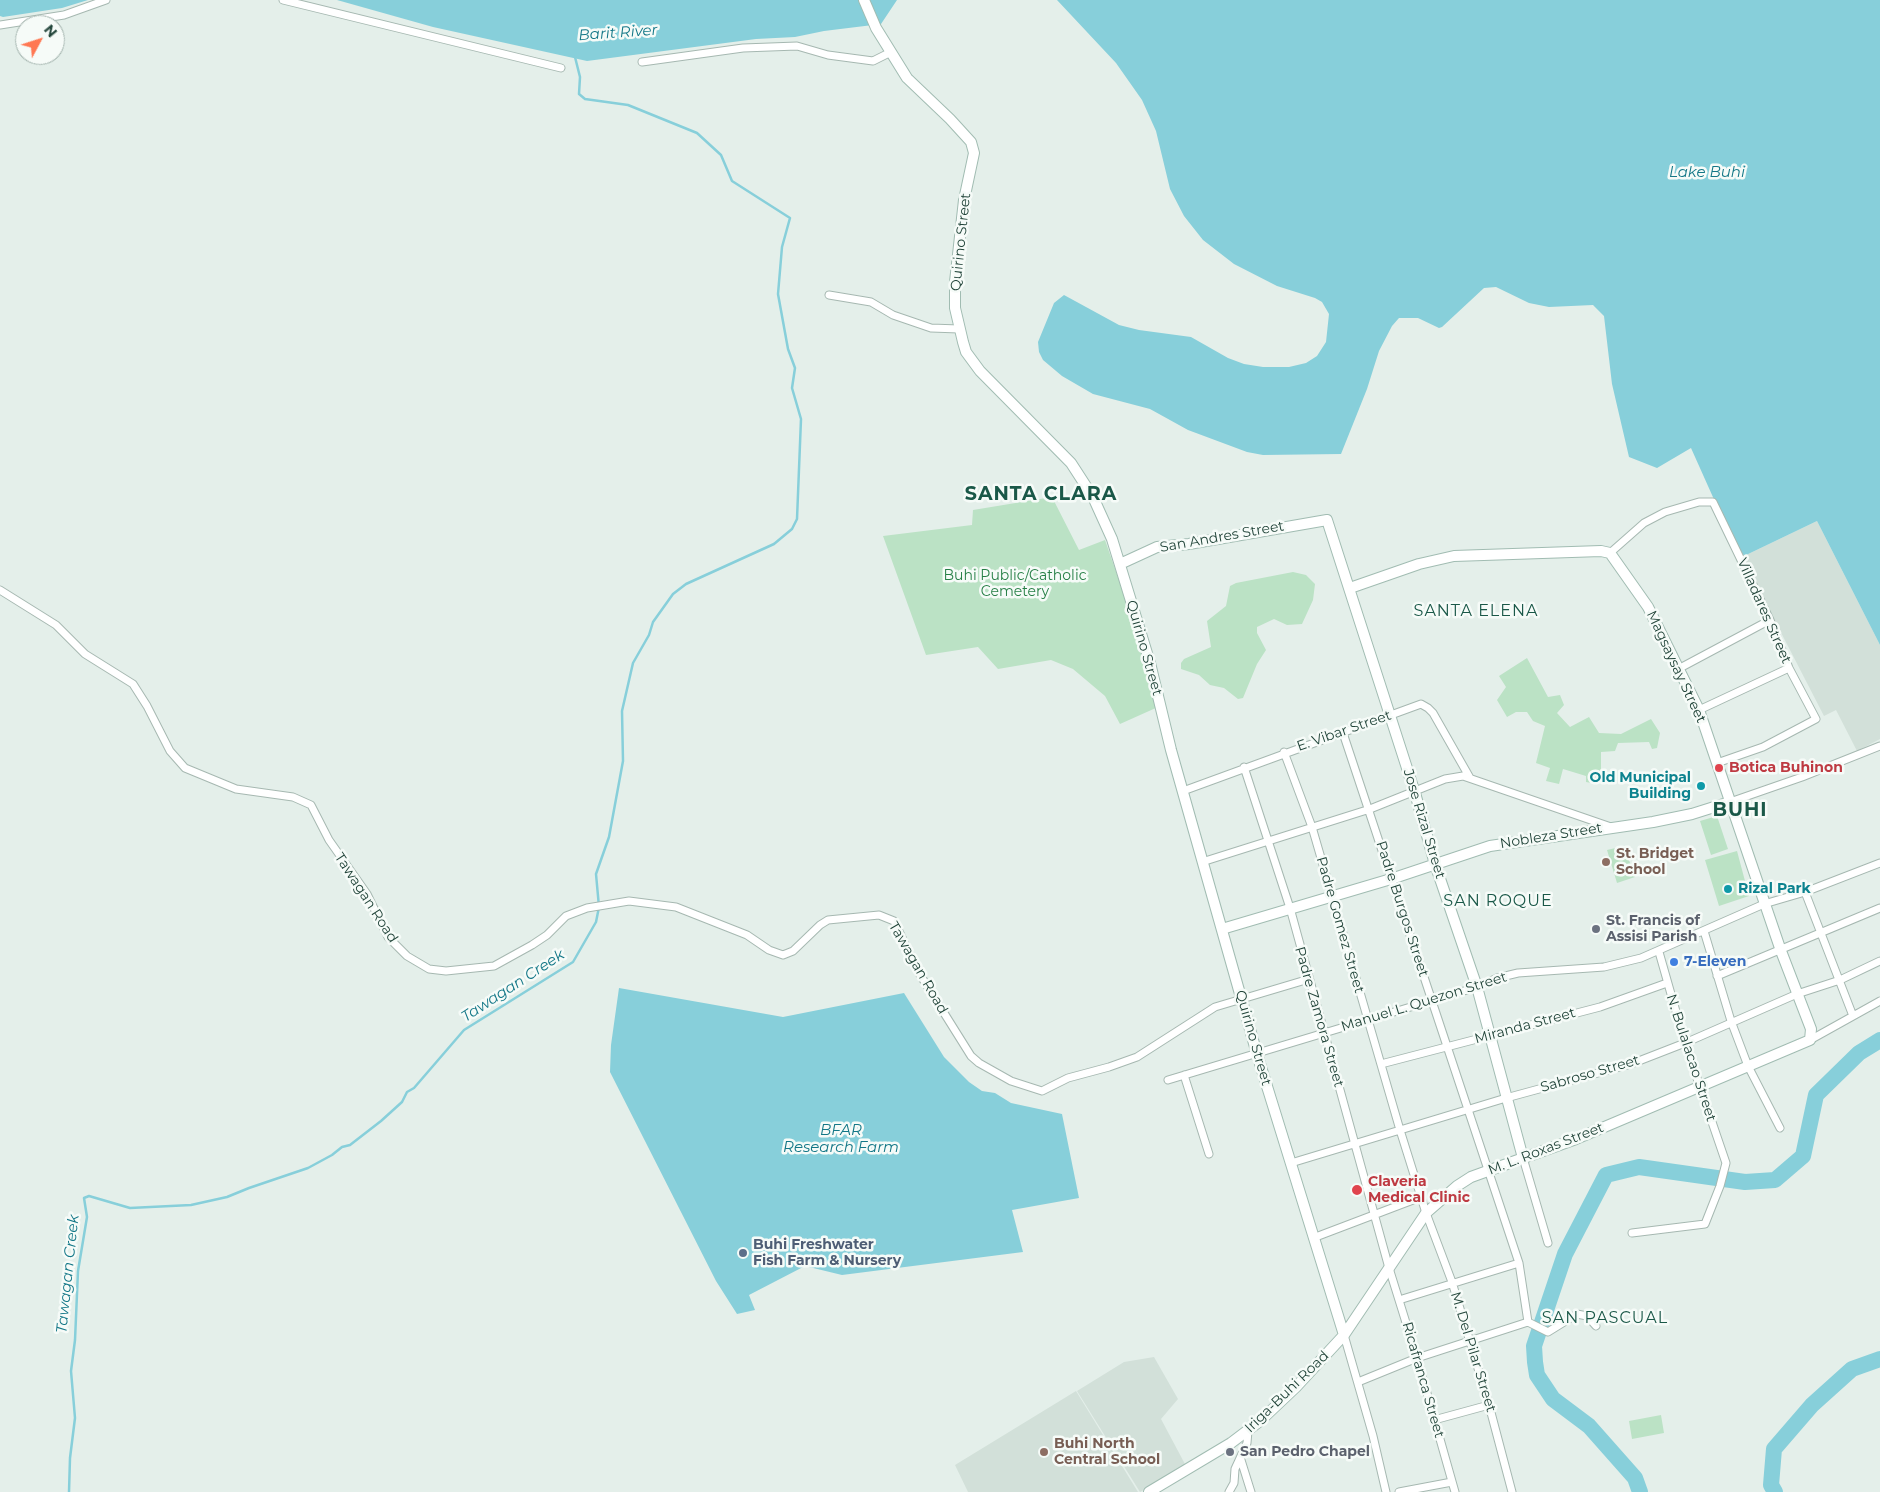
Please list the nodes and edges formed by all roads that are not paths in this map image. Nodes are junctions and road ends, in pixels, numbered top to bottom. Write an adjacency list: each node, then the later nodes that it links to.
1 (106, 0): 4 (street)
2 (283, 0): 7 (street)
3 (864, 0): 5 (street, Quirino Street)
4 (0, 26)
5 (891, 52): 6 (street); 9 (street, Quirino Street)
6 (642, 62)
7 (561, 68)
8 (829, 295): 9 (street)
9 (959, 329): 12 (street, Quirino Street)
10 (1327, 520): 12 (street, San Andres Street); 13 (street, Jose Rizal Street)
11 (1610, 553): 13 (street); 15 (street, Villadares Street); 16 (street, Magsaysay Street)
12 (1120, 564): 26 (street, Quirino Street)
13 (1350, 588): 19 (street, Jose Rizal Street)
14 (0, 590): 54 (street, Tawagan Road)
15 (1770, 620): 16 (street); 17 (street, Villadares Street)
16 (1680, 668): 18 (street, Magsaysay Street)
17 (1789, 668): 18 (street); 23 (street, Villadares Street)
18 (1699, 710): 23 (street, Magsaysay Street)
19 (1389, 716): 20 (street, E. Vibar Street); 25 (street, E. Vibar Street); 27 (street, Jose Rizal Street)
20 (1343, 733): 22 (street, E. Vibar Street); 29 (street, Padre Burgos Street)
21 (1880, 746): 28 (street, Nobleza Street)
22 (1284, 752): 24 (street, E. Vibar Street); 30 (street, Padre Gomez Street)
23 (1716, 763): 28 (street, Magsaysay Street)
24 (1244, 767): 26 (street, E. Vibar Street); 32 (street, Padre Zamora Street)
25 (1470, 778): 27 (street); 31 (street)
26 (1183, 791): 33 (street, Quirino Street)
27 (1415, 792): 29 (street); 35 (street, Jose Rizal Street)
28 (1730, 802): 31 (street, Nobleza Street); 39 (street, Magsaysay Street)
29 (1370, 809): 30 (street); 36 (street, Padre Burgos Street)
30 (1312, 827): 32 (street); 38 (street, Padre Gomez Street)
31 (1611, 827): 35 (street, Nobleza Street)
32 (1268, 841): 33 (street); 40 (street, Padre Zamora Street)
33 (1202, 862): 42 (street, Quirino Street)
34 (1880, 863): 37 (street, Manuel L. Quezon Street)
35 (1435, 864): 36 (street, Nobleza Street); 52 (street, Jose Rizal Street)
36 (1391, 879): 38 (street, Nobleza Street); 55 (street, Padre Burgos Street)
37 (1805, 892): 39 (street, Manuel L. Quezon Street); 44 (street)
38 (1333, 896): 40 (street, Nobleza Street); 58 (street, Padre Gomez Street)
39 (1764, 904): 43 (street, Manuel L. Quezon Street); 45 (street, Magsaysay Street)
40 (1290, 908): 42 (street, Nobleza Street); 49 (street, Padre Zamora Street)
41 (1880, 908): 44 (street)
42 (1222, 929): 54 (street, Quirino Street)
43 (1704, 931): 46 (street, Manuel L. Quezon Street); 48 (street)
44 (1820, 935): 45 (street); 50 (street)
45 (1781, 951): 48 (street); 53 (street, Magsaysay Street)
46 (1659, 952): 51 (street, N. Bulalacao Street); 52 (street, Manuel L. Quezon Street)
47 (1880, 961): 50 (street, Sabroso Street)
48 (1717, 976): 59 (street)
49 (1309, 979): 54 (street, Tawagan Road); 60 (street, Padre Zamora Street)
50 (1840, 980): 53 (street, Sabroso Street); 57 (street)
51 (1667, 982): 61 (street, Miranda Street); 63 (street, N. Bulalacao Street)
52 (1477, 988): 55 (street, Manuel L. Quezon Street); 61 (street, Jose Rizal Street)
53 (1797, 994): 59 (street, Sabroso Street); 62 (street, Magsaysay Street)
54 (1242, 998): 65 (street, Quirino Street)
55 (1432, 1000): 58 (street, Manuel L. Quezon Street); 64 (street, Padre Burgos Street)
56 (1880, 1001): 57 (street)
57 (1853, 1016): 62 (street)
58 (1367, 1020): 60 (street, Manuel L. Quezon Street); 66 (street, Padre Gomez Street)
59 (1731, 1021): 63 (street, Sabroso Street); 67 (street)
60 (1325, 1033): 65 (street, Manuel L. Quezon Street); 75 (street, Padre Zamora Street)
61 (1490, 1036): 64 (street, Miranda Street); 71 (street, Jose Rizal Street)
62 (1810, 1040): 67 (street, M. L. Roxas Street)
63 (1686, 1043): 70 (street, N. Bulalacao Street); 71 (street, Sabroso Street)
64 (1449, 1046): 66 (street, Miranda Street); 72 (street, Padre Burgos Street)
65 (1257, 1054): 68 (street, Manuel L. Quezon Street); 78 (street, Quirino Street)
66 (1381, 1064): 74 (street, Padre Gomez Street)
67 (1748, 1066): 70 (street, M. L. Roxas Street); 73 (street)
68 (1184, 1075): 69 (street, Manuel L. Quezon Street); 76 (street)
69 (1168, 1080)
70 (1700, 1086): 77 (street, M. L. Roxas Street); 83 (street, N. Bulalacao Street)
71 (1506, 1098): 72 (street, Sabroso Street); 77 (street, Jose Rizal Street)
72 (1468, 1110): 74 (street, Sabroso Street); 79 (street, Padre Burgos Street)
73 (1780, 1128)
74 (1400, 1130): 75 (street, Sabroso Street); 80 (street, Padre Gomez Street)
75 (1354, 1144): 78 (street, Sabroso Street); 82 (street, Padre Zamora Street)
76 (1209, 1154)
77 (1523, 1158): 79 (street, M. L. Roxas Street); 85 (street)
78 (1291, 1163): 84 (street, Quirino Street)
79 (1489, 1171): 81 (street, M. L. Roxas Street); 86 (street, Padre Burgos Street)
80 (1421, 1197): 81 (street, Padre Gomez Street); 82 (street)
81 (1426, 1213): 87 (street, M. L. Roxas Street); 88 (street, M. Del Pilar Street)
82 (1375, 1215): 84 (street); 87 (street, Padre Zamora Street)
83 (1632, 1233)
84 (1313, 1238): 92 (street, Quirino Street)
85 (1548, 1243)
86 (1519, 1262): 88 (street); 90 (street, Padre Burgos Street)
87 (1388, 1268): 89 (street, Ricafranca Street); 92 (street, M. L. Roxas Street)
88 (1452, 1282): 89 (street); 93 (street, M. Del Pilar Street)
89 (1399, 1300): 94 (street, Ricafranca Street)
90 (1530, 1323): 91 (street); 93 (street)
91 (1596, 1326)
92 (1344, 1335): 95 (street); 98 (street, Iriga-Buhi Road)
93 (1468, 1341): 94 (street); 96 (street, M. Del Pilar Street)
94 (1417, 1358): 95 (street); 97 (street, Ricafranca Street)
95 (1358, 1382): 104 (street)
96 (1489, 1405): 97 (street); 107 (street, M. Del Pilar Street)
97 (1434, 1420): 100 (street, Ricafranca Street)
98 (1248, 1431): 99 (street); 101 (street, Iriga-Buhi Road)
99 (1241, 1460): 102 (street); 103 (street)
100 (1452, 1482): 105 (street); 106 (street, Ricafranca Street)
101 (1150, 1492)
102 (1229, 1492)
103 (1252, 1492)
104 (1386, 1492)
105 (1399, 1492)
106 (1454, 1492)
107 (1512, 1492)

